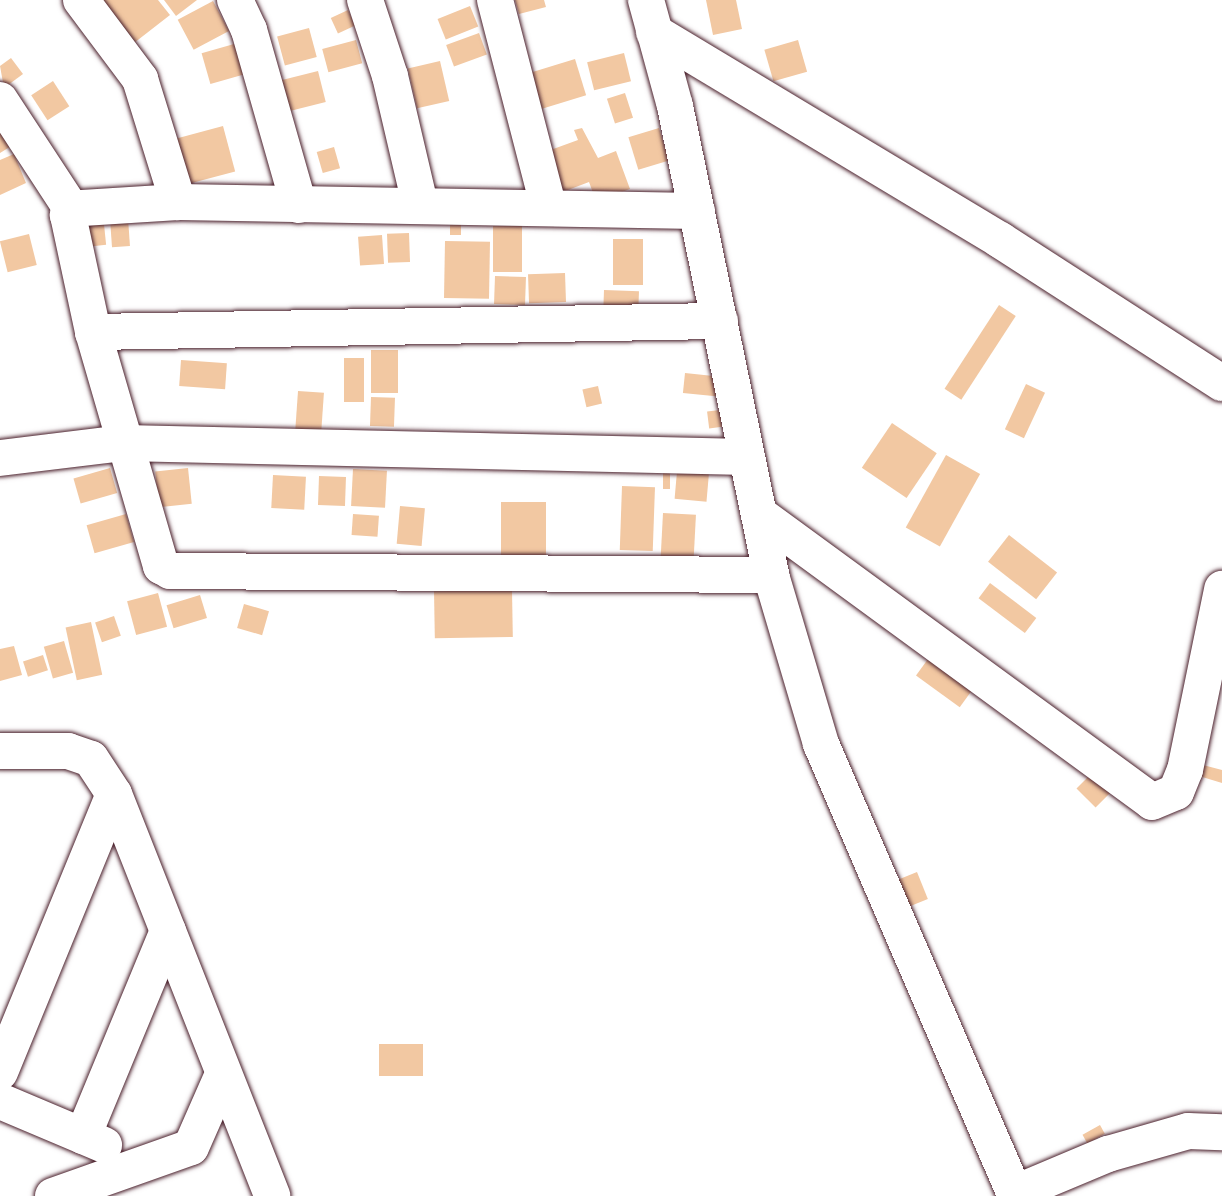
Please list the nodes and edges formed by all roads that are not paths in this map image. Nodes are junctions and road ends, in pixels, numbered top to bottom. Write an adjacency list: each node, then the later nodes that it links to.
1 (81, 0): 7 (street)
2 (235, 0): 9 (street)
3 (365, 0): 8 (street)
4 (495, 0): 10 (street)
5 (650, 16): 12 (street); 15 (street)
6 (0, 100): 11 (street)
7 (178, 202): 9 (street); 11 (street)
8 (420, 204): 9 (street); 10 (street)
9 (299, 205)
10 (548, 205): 12 (street)
11 (72, 210): 14 (street)
12 (697, 211): 13 (street)
13 (720, 321): 14 (street); 17 (street)
14 (93, 332): 16 (street)
15 (1222, 383)
16 (124, 443): 17 (street); 18 (street); 20 (street)
17 (747, 457): 19 (street)
18 (0, 458)
19 (759, 514): 20 (street); 21 (street)
20 (771, 575): 31 (street)
21 (1222, 589)
22 (2, 756): 23 (street)
23 (114, 794): 24 (street); 25 (street)
24 (168, 931): 26 (street); 29 (street)
25 (0, 1072)
26 (223, 1074): 30 (street); 33 (street)
27 (0, 1101): 29 (street)
28 (1222, 1132): 31 (street)
29 (83, 1136): 30 (street)
30 (143, 1161): 32 (street)
31 (1016, 1195)
32 (53, 1196)
33 (272, 1196)

